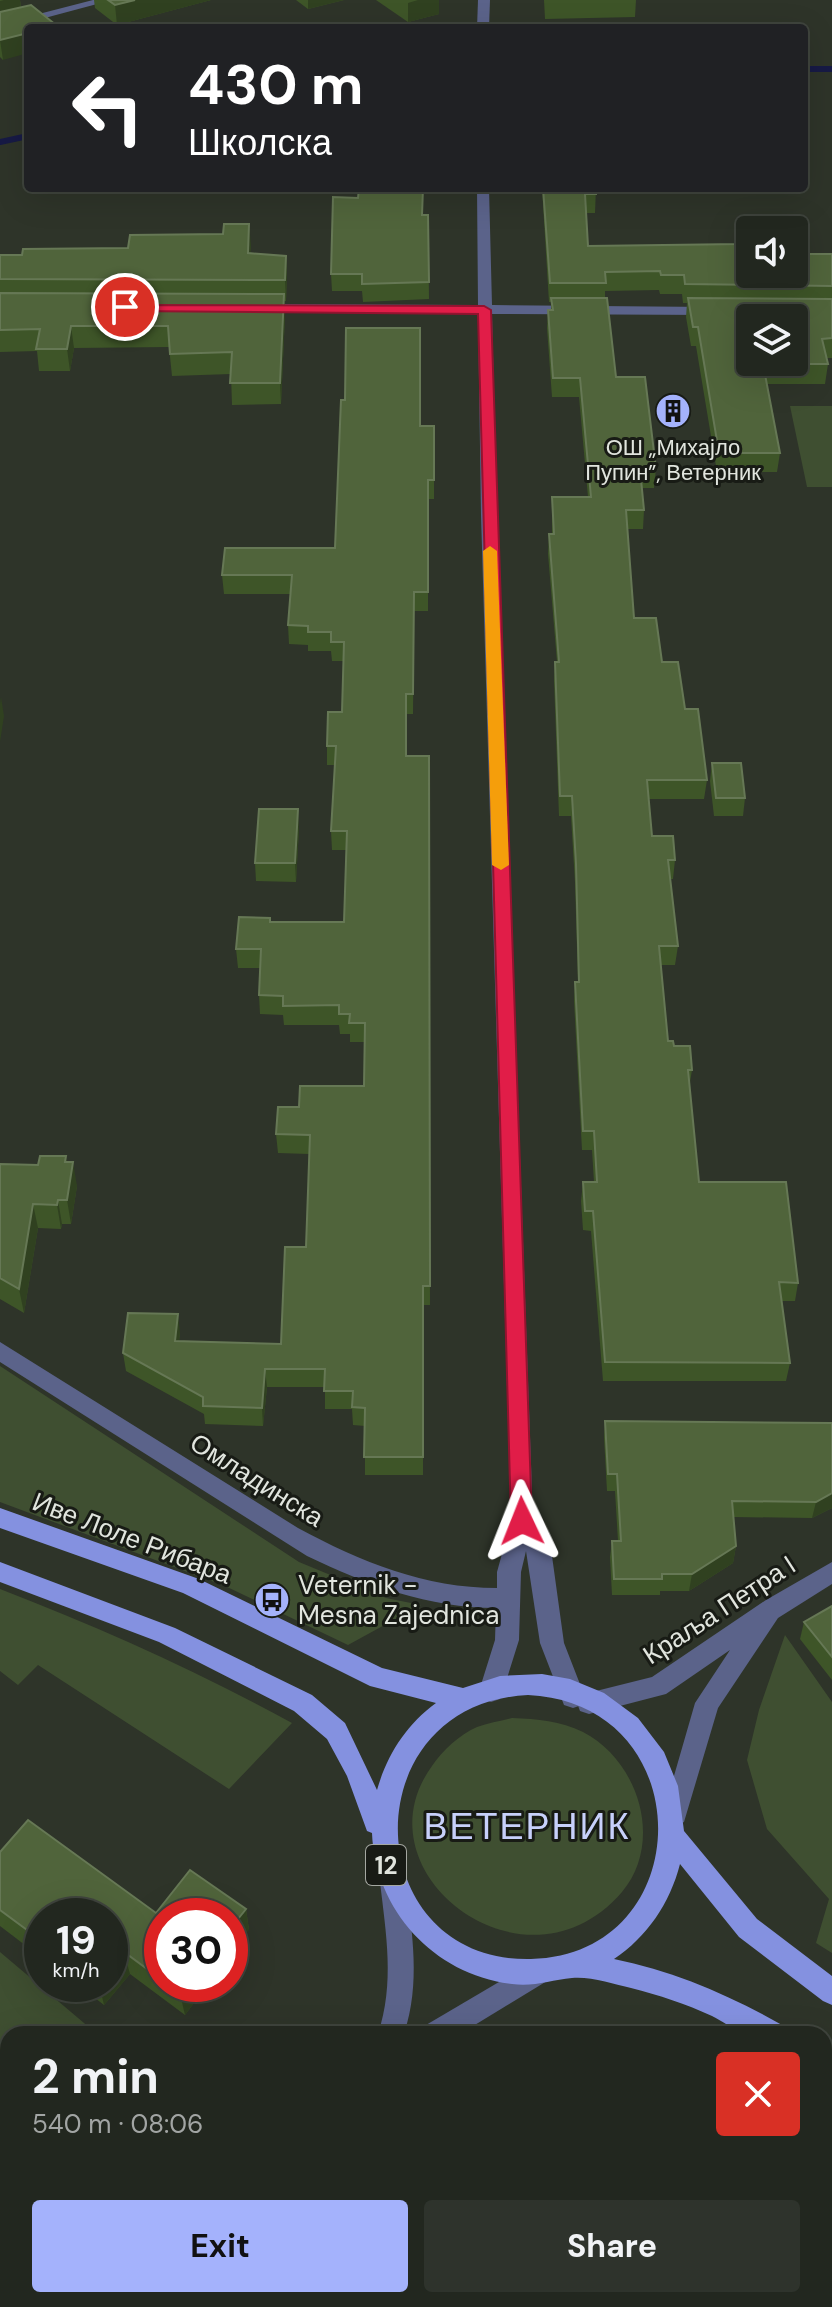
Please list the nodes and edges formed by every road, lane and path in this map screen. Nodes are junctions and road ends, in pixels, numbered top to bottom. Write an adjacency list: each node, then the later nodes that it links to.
1 (106, 0): 4 (street)
2 (484, 0): 3 (street)
3 (483, 24)
4 (0, 27)
5 (483, 192): 7 (street)
6 (250, 308): 7 (street)
7 (484, 310): 8 (street); 11 (street)
8 (725, 311)
9 (0, 1351): 14 (street, Омладинска)
10 (0, 1518): 17 (main road, Иве Лоле Рибара)
11 (522, 1521): 14 (street); 18 (street)
12 (0, 1572): 20 (main road, 12)
13 (832, 1572): 15 (street, Краља Петра I)
14 (507, 1598): 16 (street)
15 (774, 1607): 18 (street, Краља Петра I); 19 (street)
16 (491, 1691): 17 (main road, 12); 18 (main road, 12)
17 (465, 1699): 20 (main road, 12)
18 (581, 1700): 19 (main road, 12)
19 (676, 1827): 22 (main road, 12); 23 (main road, 12)
20 (380, 1834): 21 (main road, 12)
21 (393, 1882): 22 (main road, 12); 24 (street)
22 (558, 1966): 25 (street); 26 (main road, 12)
23 (832, 1992)
24 (394, 2026)
25 (449, 2026)
26 (756, 2026)

